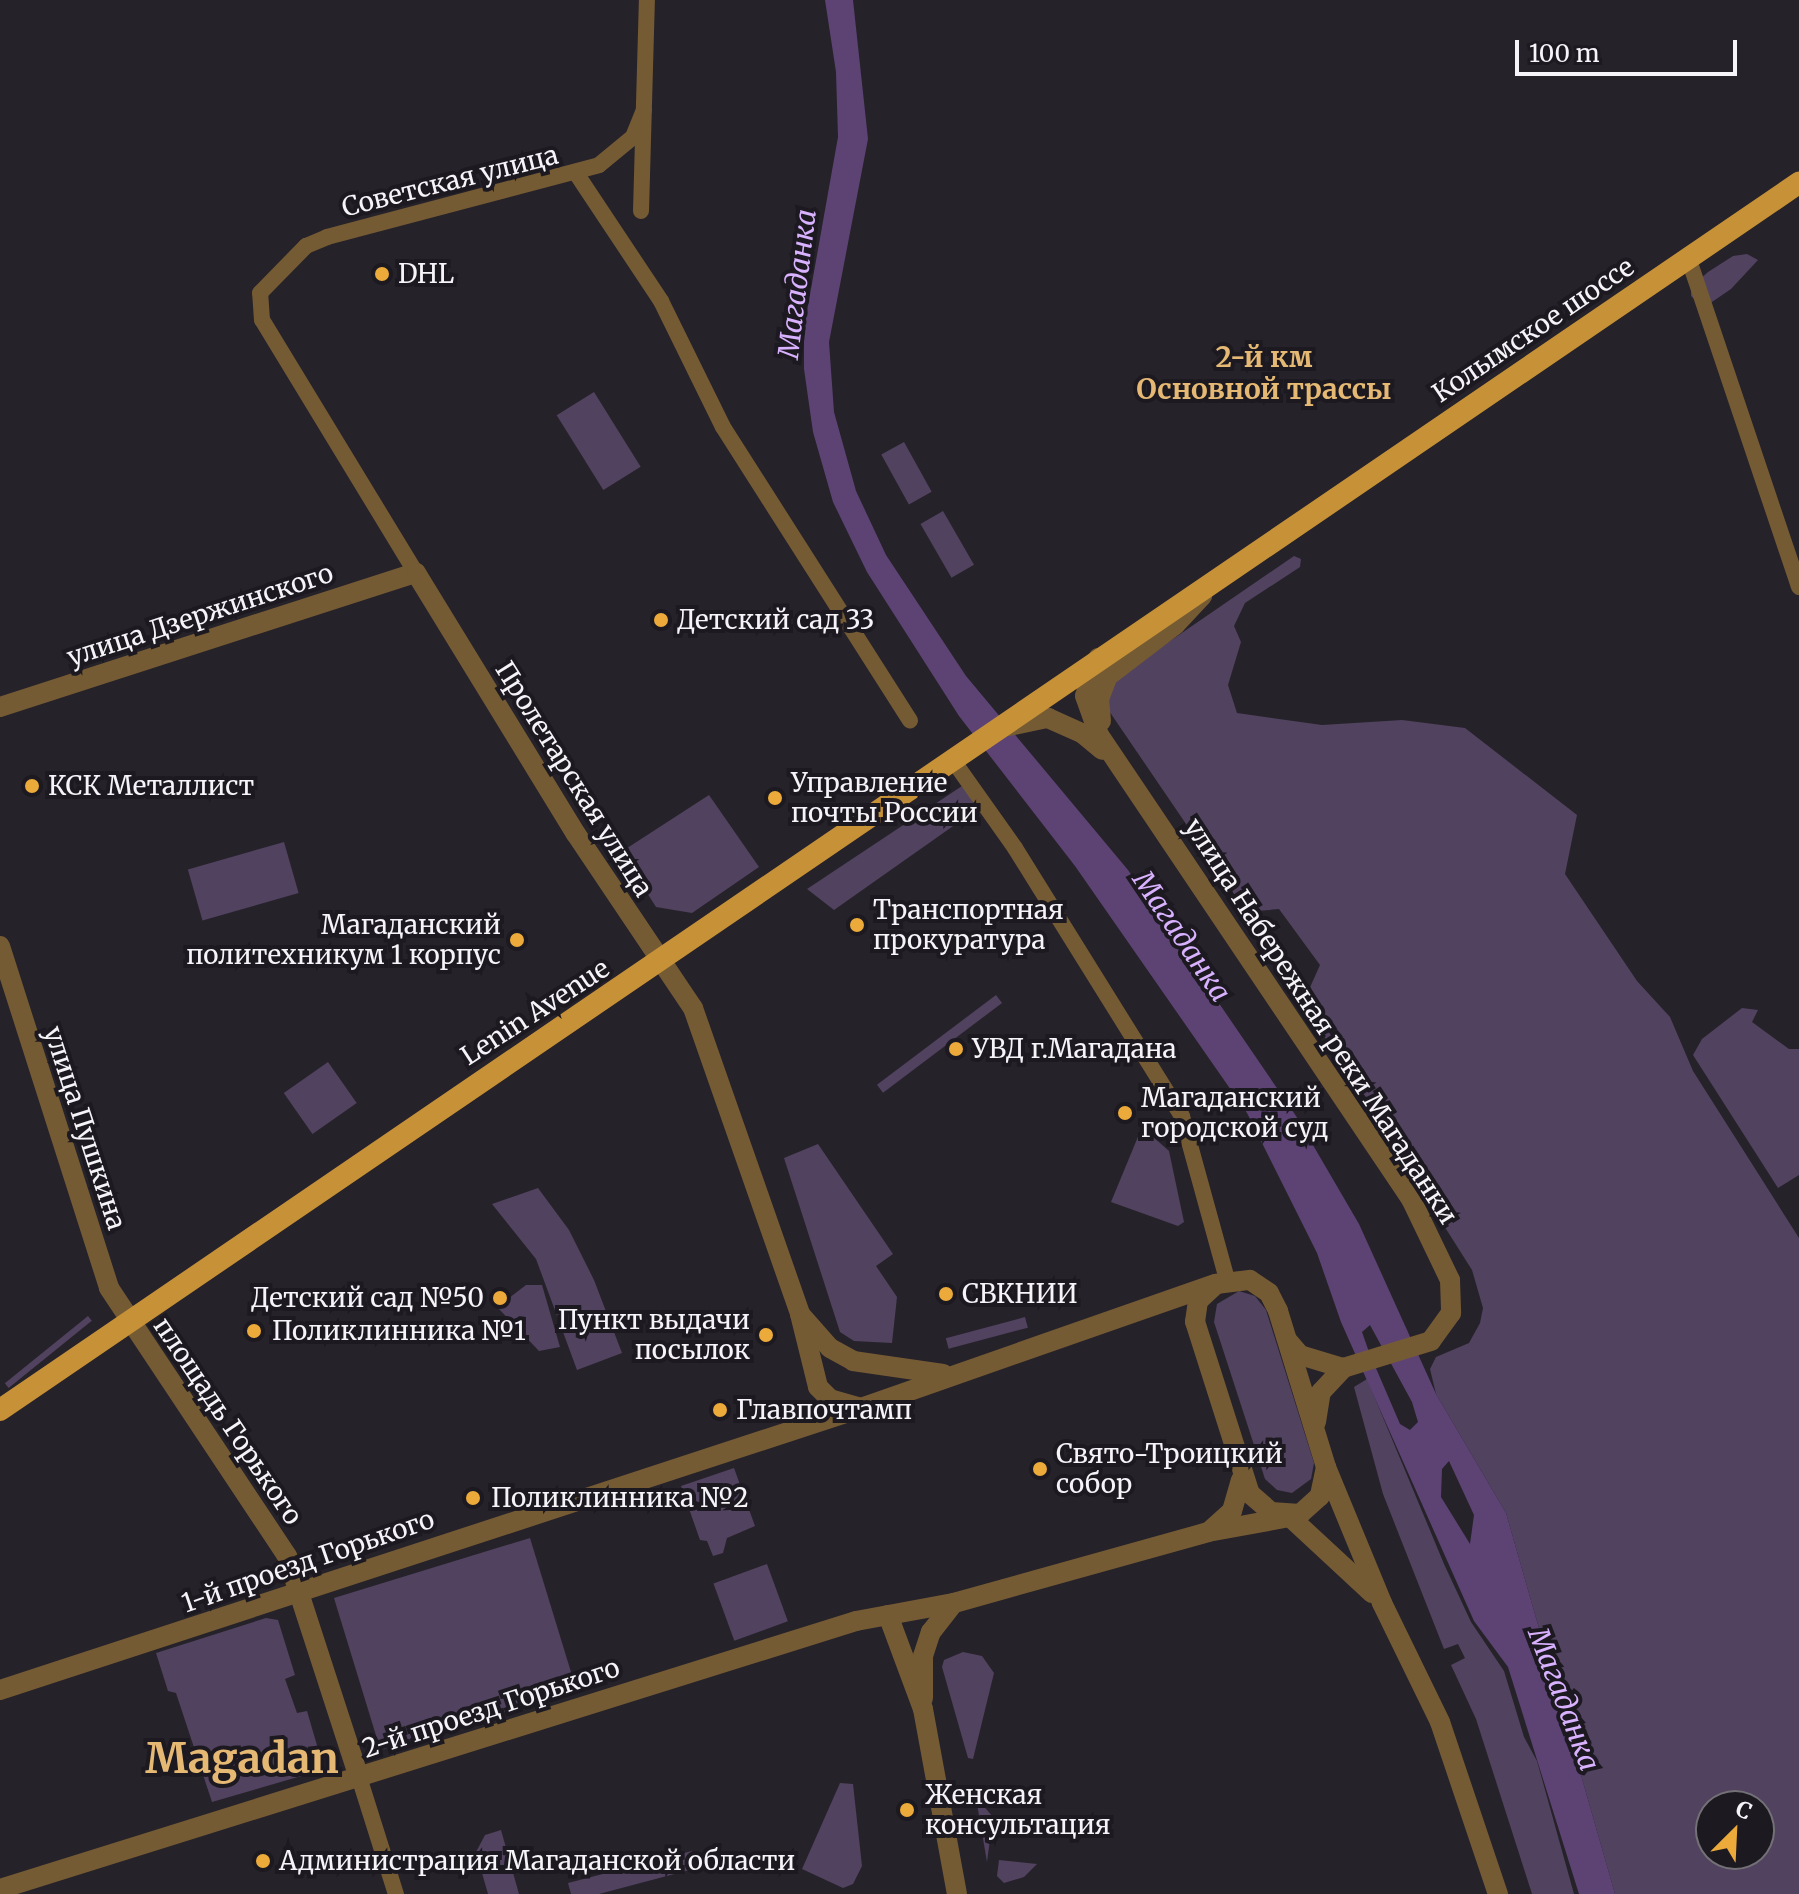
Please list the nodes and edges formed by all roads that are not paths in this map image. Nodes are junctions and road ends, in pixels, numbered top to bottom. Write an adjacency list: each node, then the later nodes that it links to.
1 (647, 0): 2 (street)
2 (644, 110): 3 (street, Советская улица); 5 (street)
3 (576, 173): 7 (street, Советская улица); 14 (street)
4 (1799, 183): 6 (main road, Колымское шоссе)
5 (641, 211)
6 (1689, 260): 8 (main road, Колымское шоссе); 10 (street)
7 (260, 293): 9 (street, Пролетарская улица)
8 (1226, 571): 11 (main road, Колымское шоссе); 16 (street)
9 (416, 573): 12 (street, улица Дзержинского); 18 (street, Пролетарская улица)
10 (1799, 587)
11 (1099, 657): 13 (main road, Lenin Avenue); 16 (street)
12 (0, 707)
13 (1030, 714): 15 (main road, Lenin Avenue); 16 (street)
14 (910, 721)
15 (956, 757): 18 (main road, Lenin Avenue); 19 (street)
16 (1121, 765): 25 (street, улица Набережная реки Магаданки)
17 (0, 946): 22 (street, улица Пушкина)
18 (662, 962): 21 (street, Пролетарская улица); 22 (main road, Lenin Avenue)
19 (1221, 1282): 20 (street, Пролетарская улица); 23 (street); 24 (street)
20 (1148, 1308): 23 (street); 26 (street, Пролетарская улица)
21 (800, 1314): 26 (street, Пролетарская улица); 27 (street, Пролетарская улица)
22 (130, 1321): 29 (main road, Lenin Avenue); 36 (street, площадь Горького)
23 (1198, 1338): 33 (street)
24 (1286, 1338): 25 (street); 31 (street)
25 (1343, 1368): 31 (street)
26 (951, 1375): 28 (street, 1-й проезд Горького)
27 (818, 1387): 28 (street); 30 (street)
28 (861, 1408): 30 (street, 1-й проезд Горького)
29 (0, 1410)
30 (806, 1424): 36 (street, 1-й проезд Горького)
31 (1318, 1444): 32 (street)
32 (1326, 1467): 34 (street); 38 (street)
33 (1241, 1480): 34 (street); 35 (street)
34 (1290, 1517): 35 (street); 38 (street)
35 (1208, 1532): 37 (street)
36 (300, 1591): 40 (street, 1-й проезд Горького); 42 (street, площадь Горького)
37 (954, 1603): 39 (street, 2-й проезд Горького); 41 (street)
38 (1382, 1603): 46 (street)
39 (888, 1615): 41 (street); 42 (street, 2-й проезд Горького)
40 (0, 1690)
41 (923, 1709): 45 (street)
42 (359, 1777): 43 (street, 2-й проезд Горького); 44 (street)
43 (0, 1889)
44 (396, 1894)
45 (957, 1894)
46 (1498, 1894)

